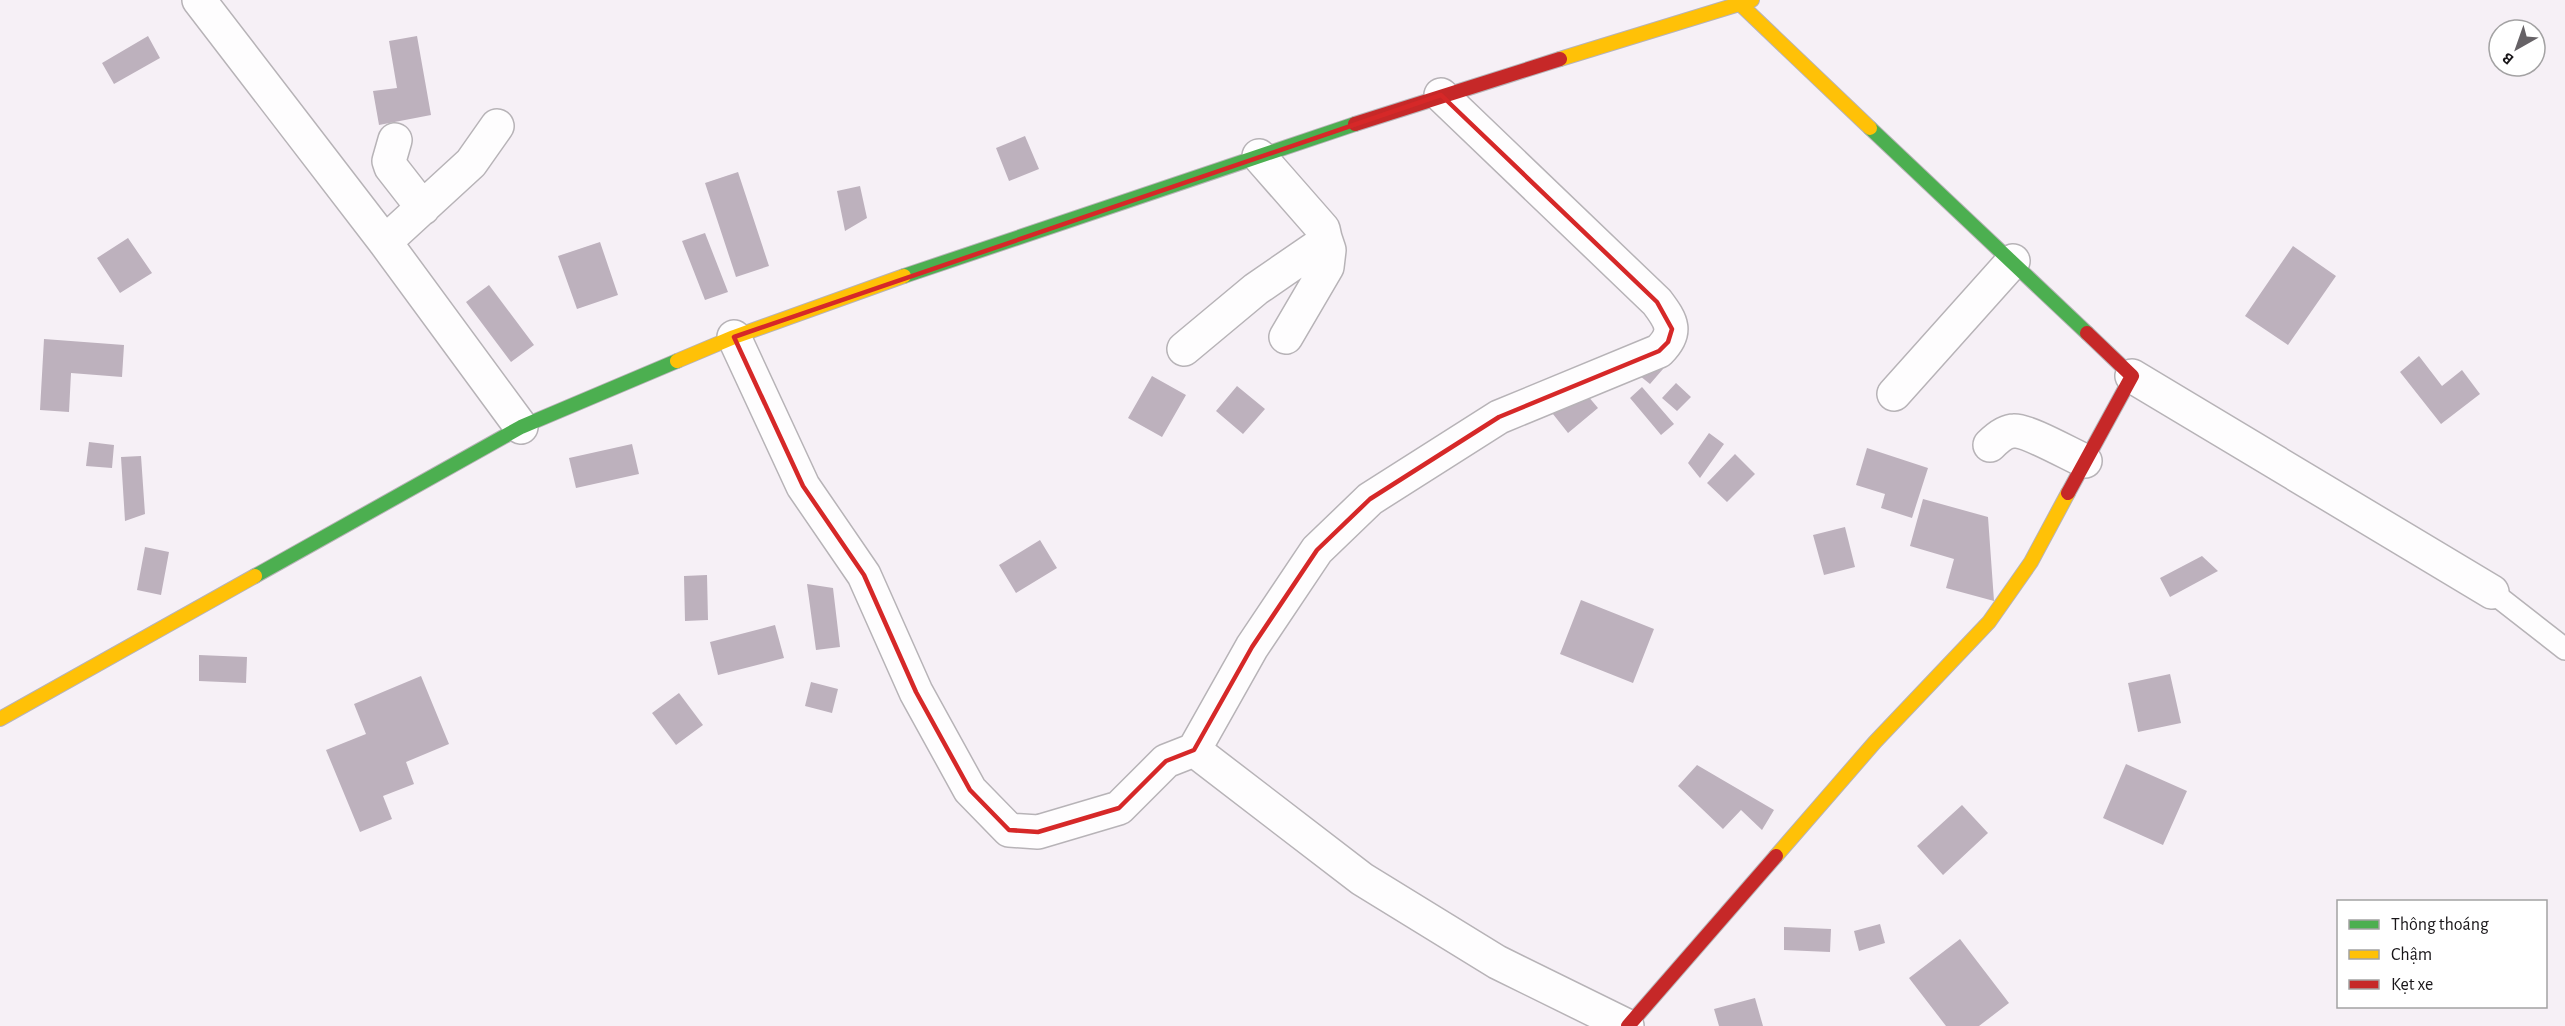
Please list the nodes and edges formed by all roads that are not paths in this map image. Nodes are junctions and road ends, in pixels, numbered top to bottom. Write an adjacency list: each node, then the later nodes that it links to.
1 (199, 0): 9 (street)
2 (1746, 1): 3 (street); 10 (street)
3 (1441, 96): 6 (street); 22 (street)
4 (497, 126): 7 (street)
5 (395, 140): 7 (street)
6 (1259, 156): 8 (street); 11 (street)
7 (423, 208): 9 (street)
8 (1325, 238): 12 (street); 13 (street)
9 (385, 242): 16 (street)
10 (2013, 261): 14 (street); 15 (street)
11 (734, 337): 16 (street); 22 (street)
12 (1286, 337)
13 (1184, 349)
14 (2132, 376): 18 (street); 19 (street)
15 (1894, 394)
16 (521, 427): 21 (street)
17 (1990, 445): 18 (street)
18 (2085, 461): 23 (street)
19 (2492, 592): 20 (lane)
20 (2565, 649)
21 (0, 719)
22 (1194, 750): 23 (street)
23 (1628, 1026)

